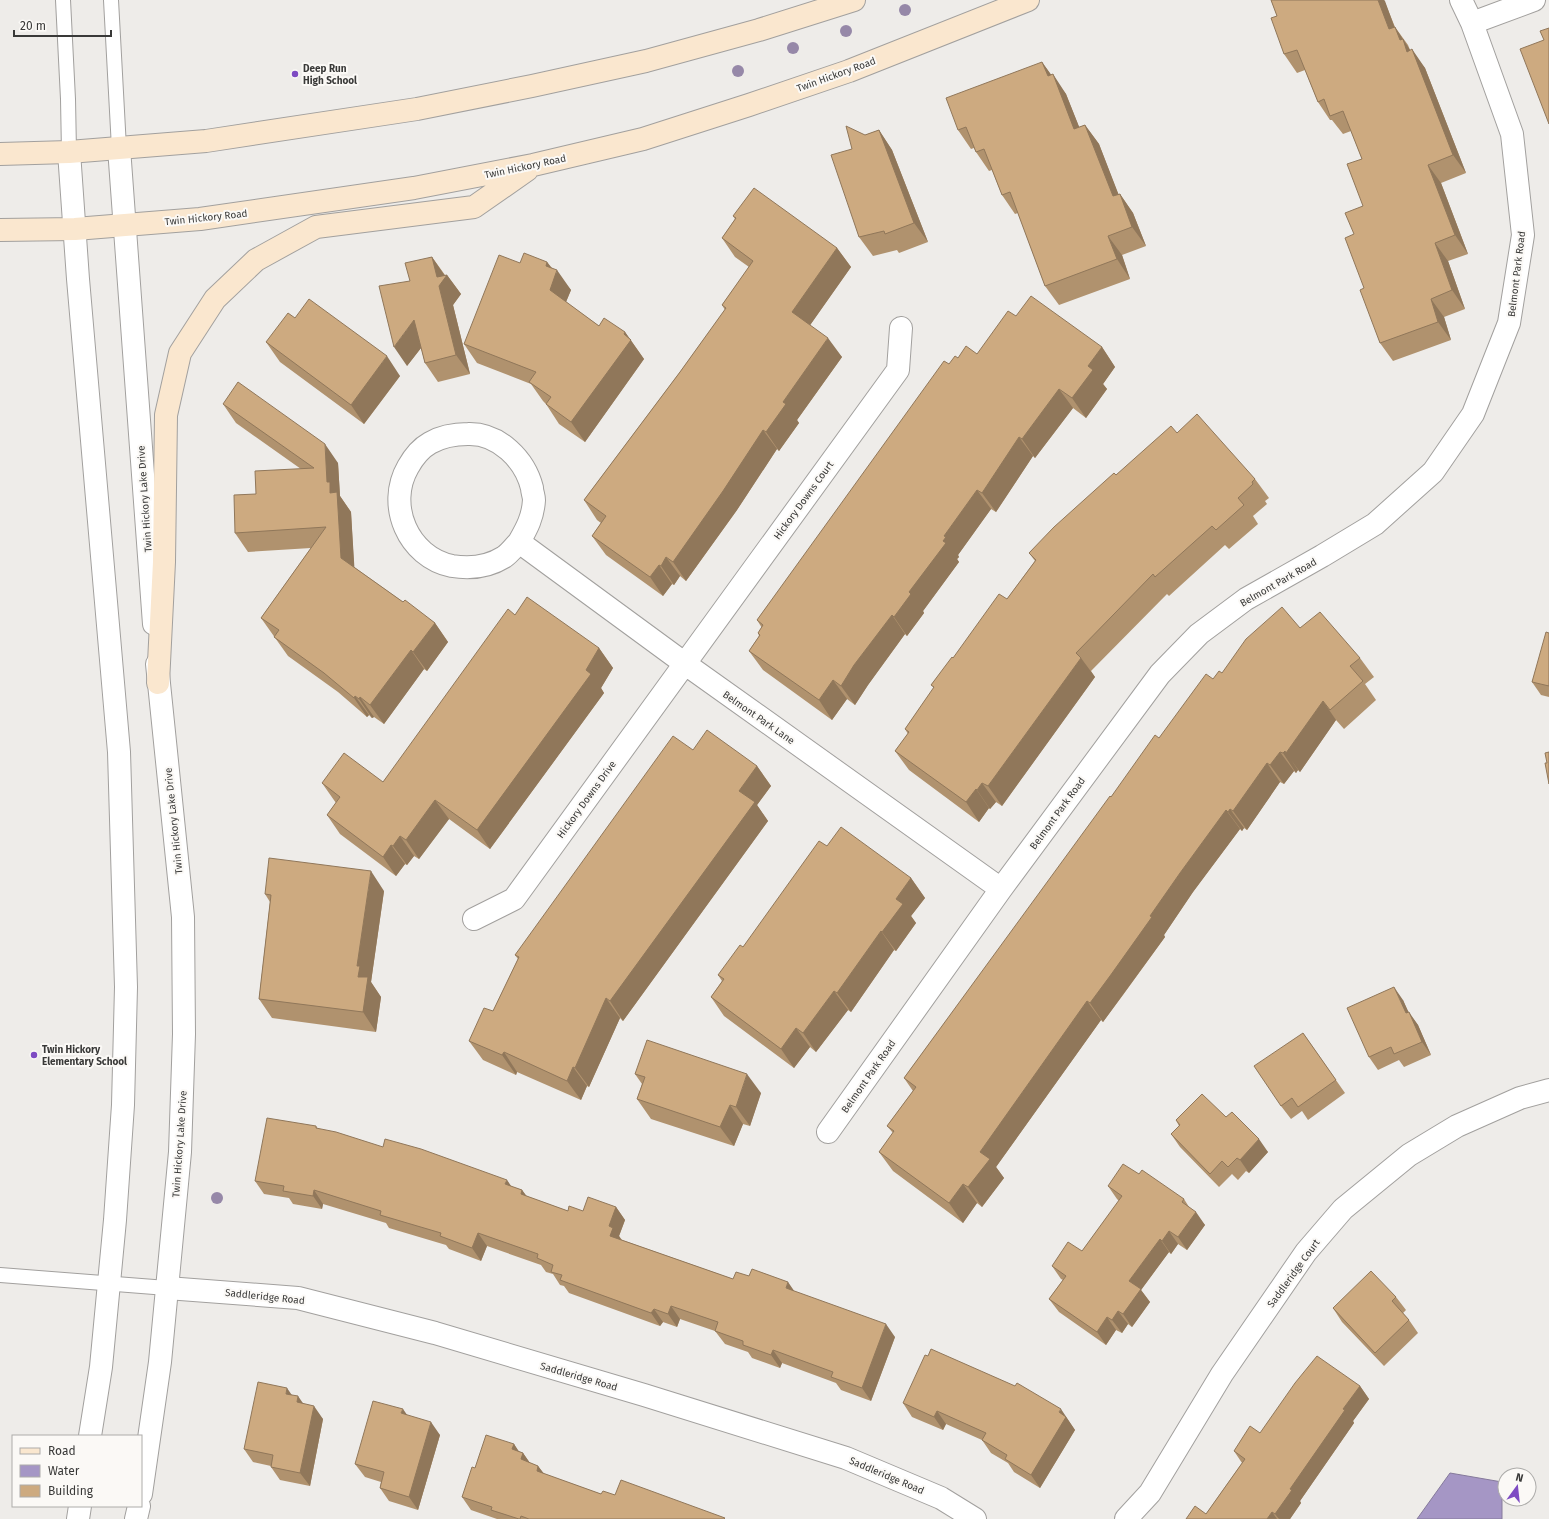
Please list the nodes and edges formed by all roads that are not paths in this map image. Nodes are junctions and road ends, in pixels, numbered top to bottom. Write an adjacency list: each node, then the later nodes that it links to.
1 (63, 0): 9 (lane)
2 (112, 0): 8 (lane)
3 (854, 0): 8 (main road)
4 (1028, 0): 11 (main road, Twin Hickory Road)
5 (1461, 0): 7 (street, Belmont Park Road)
6 (1534, 0): 7 (street)
7 (1472, 24): 19 (street, Belmont Park Road)
8 (119, 148): 9 (main road); 12 (street, Twin Hickory Lake Drive)
9 (69, 152): 10 (main road); 13 (street)
10 (0, 154)
11 (533, 165): 12 (main road, Twin Hickory Road); 18 (main road)
12 (124, 225): 13 (main road, Twin Hickory Road); 18 (street, Twin Hickory Lake Drive)
13 (74, 229): 14 (main road, Twin Hickory Road); 24 (street)
14 (0, 230)
15 (901, 328): 17 (street, Hickory Downs Court)
16 (519, 542): 16 (street); 17 (street, Belmont Park Lane)
17 (684, 663): 19 (street, Belmont Park Lane); 20 (street, Hickory Downs Drive)
18 (158, 683): 25 (street, Twin Hickory Lake Drive)
19 (1001, 889): 22 (street, Belmont Park Road)
20 (474, 919)
21 (1549, 1090): 33 (street, Saddleridge Court)
22 (828, 1132)
23 (0, 1275): 24 (lane)
24 (110, 1284): 25 (lane); 26 (street)
25 (167, 1288): 27 (street, Twin Hickory Lake Drive); 32 (street, Saddleridge Road)
26 (90, 1435)
27 (142, 1487)
28 (80, 1507): 30 (street)
29 (139, 1507): 31 (street)
30 (78, 1519)
31 (136, 1519)
32 (975, 1519)
33 (1126, 1519)

